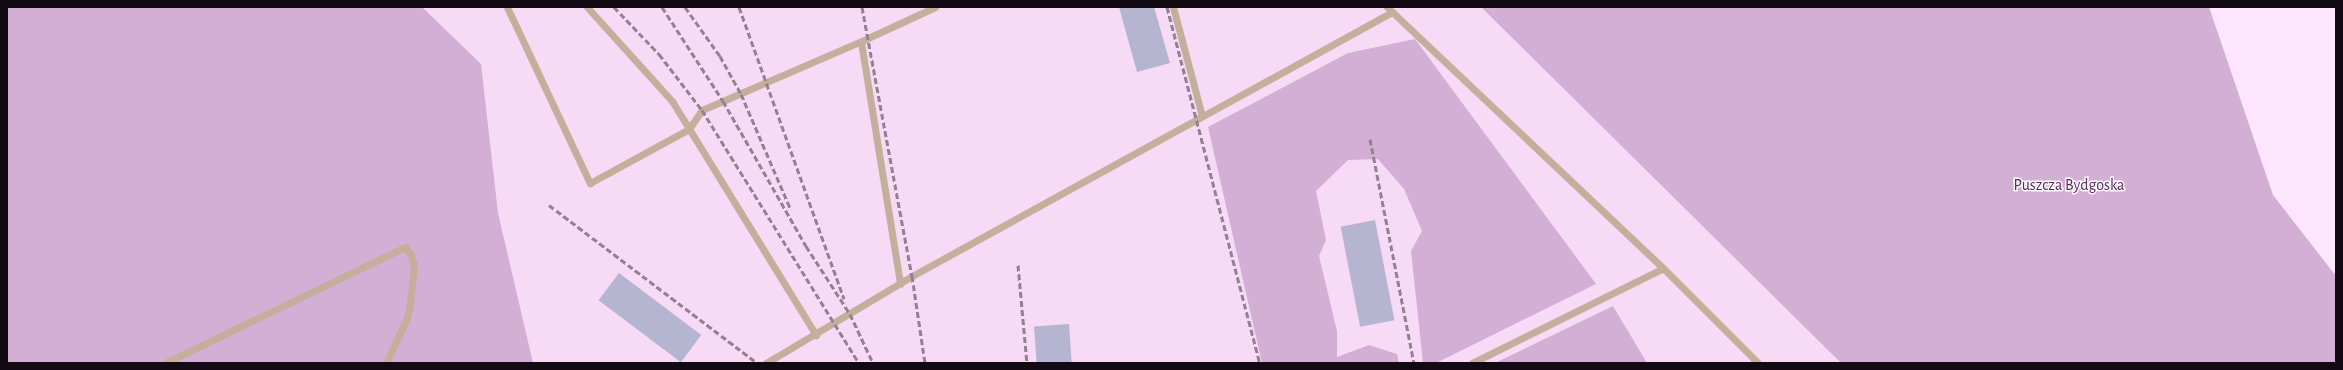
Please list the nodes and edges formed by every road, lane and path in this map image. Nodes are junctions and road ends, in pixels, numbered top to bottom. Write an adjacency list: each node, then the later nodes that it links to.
1 (506, 7): 8 (lane)
2 (587, 7): 8 (lane)
3 (935, 7): 6 (lane)
4 (1173, 7): 7 (lane)
5 (1390, 9): 7 (lane); 9 (lane)
6 (860, 42): 8 (lane); 10 (lane)
7 (1202, 116): 10 (lane)
8 (689, 129): 11 (lane)
9 (1663, 268): 15 (lane); 16 (lane)
10 (900, 284): 11 (lane)
11 (816, 335): 14 (lane)
12 (165, 363): 13 (lane)
13 (386, 363)
14 (766, 363)
15 (1472, 363)
16 (1758, 363)

